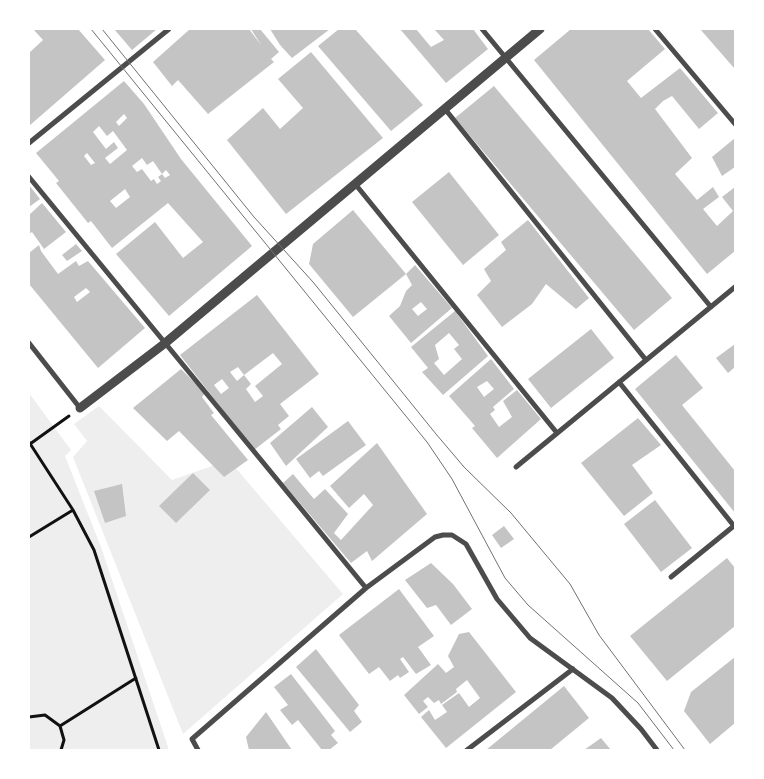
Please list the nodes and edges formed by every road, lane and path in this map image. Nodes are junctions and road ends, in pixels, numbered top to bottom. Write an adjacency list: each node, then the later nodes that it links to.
1 (169, 29): 8 (street)
2 (482, 29): 5 (street)
3 (540, 29): 5 (street)
4 (655, 29): 7 (street)
5 (506, 58): 6 (street); 12 (street)
6 (445, 110): 10 (street); 15 (street)
7 (735, 124)
8 (29, 143)
9 (29, 177): 14 (street)
10 (356, 185): 14 (street); 18 (street)
11 (735, 287): 12 (street)
12 (711, 307): 15 (street)
13 (29, 343): 17 (street)
14 (164, 344): 17 (street); 25 (street)
15 (646, 360): 16 (street)
16 (619, 382): 18 (street); 22 (street)
17 (80, 408): 19 (path)
18 (557, 433): 20 (street)
19 (30, 443): 21 (path)
20 (516, 467)
21 (73, 510): 23 (path); 27 (path)
22 (735, 526): 24 (street)
23 (29, 537)
24 (671, 577)
25 (366, 588): 26 (street); 32 (street)
26 (572, 669): 33 (street); 34 (street)
27 (136, 678): 29 (path); 31 (path)
28 (29, 717): 29 (path)
29 (60, 726): 30 (path)
30 (61, 750)
31 (159, 750)
32 (198, 750)
33 (467, 750)
34 (657, 750)

